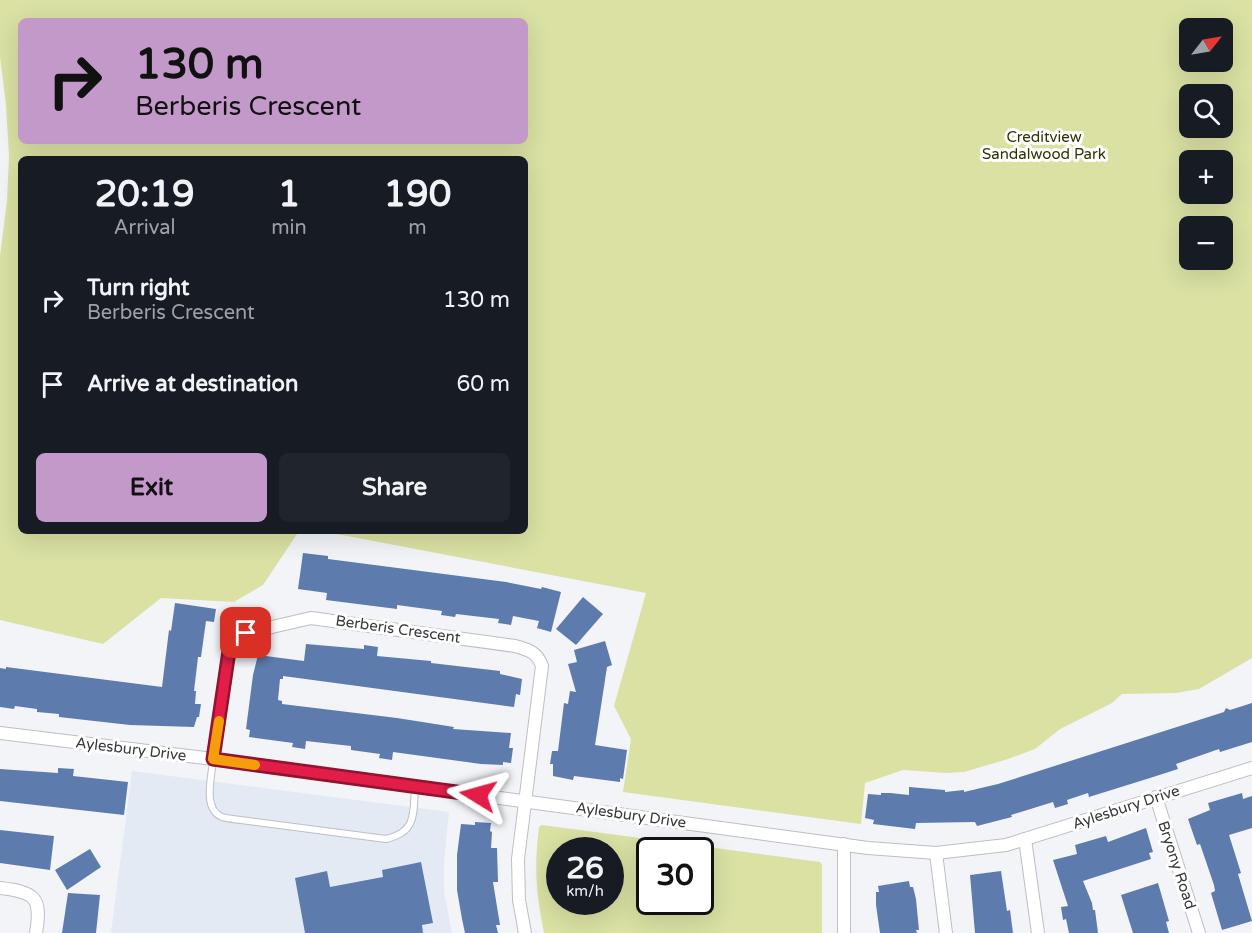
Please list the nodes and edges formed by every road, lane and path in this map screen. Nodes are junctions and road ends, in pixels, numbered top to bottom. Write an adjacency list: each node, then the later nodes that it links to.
1 (0, 734): 2 (street, Aylesbury Drive)
2 (213, 759): 4 (street, Aylesbury Drive); 4 (lane); 6 (street, Berberis Crescent)
3 (1252, 768): 5 (street, Aylesbury Drive)
4 (415, 786): 6 (street, Aylesbury Drive)
5 (1156, 797): 7 (street, Aylesbury Drive); 16 (street, Bryony Road)
6 (525, 801): 8 (street, Aylesbury Drive); 12 (street)
7 (1025, 839): 9 (street, Aylesbury Drive); 15 (street)
8 (844, 844): 9 (street, Aylesbury Drive); 13 (street)
9 (936, 853): 14 (street)
10 (0, 888): 11 (street)
11 (36, 933)
12 (525, 933)
13 (844, 933)
14 (946, 933)
15 (1038, 933)
16 (1199, 933)

